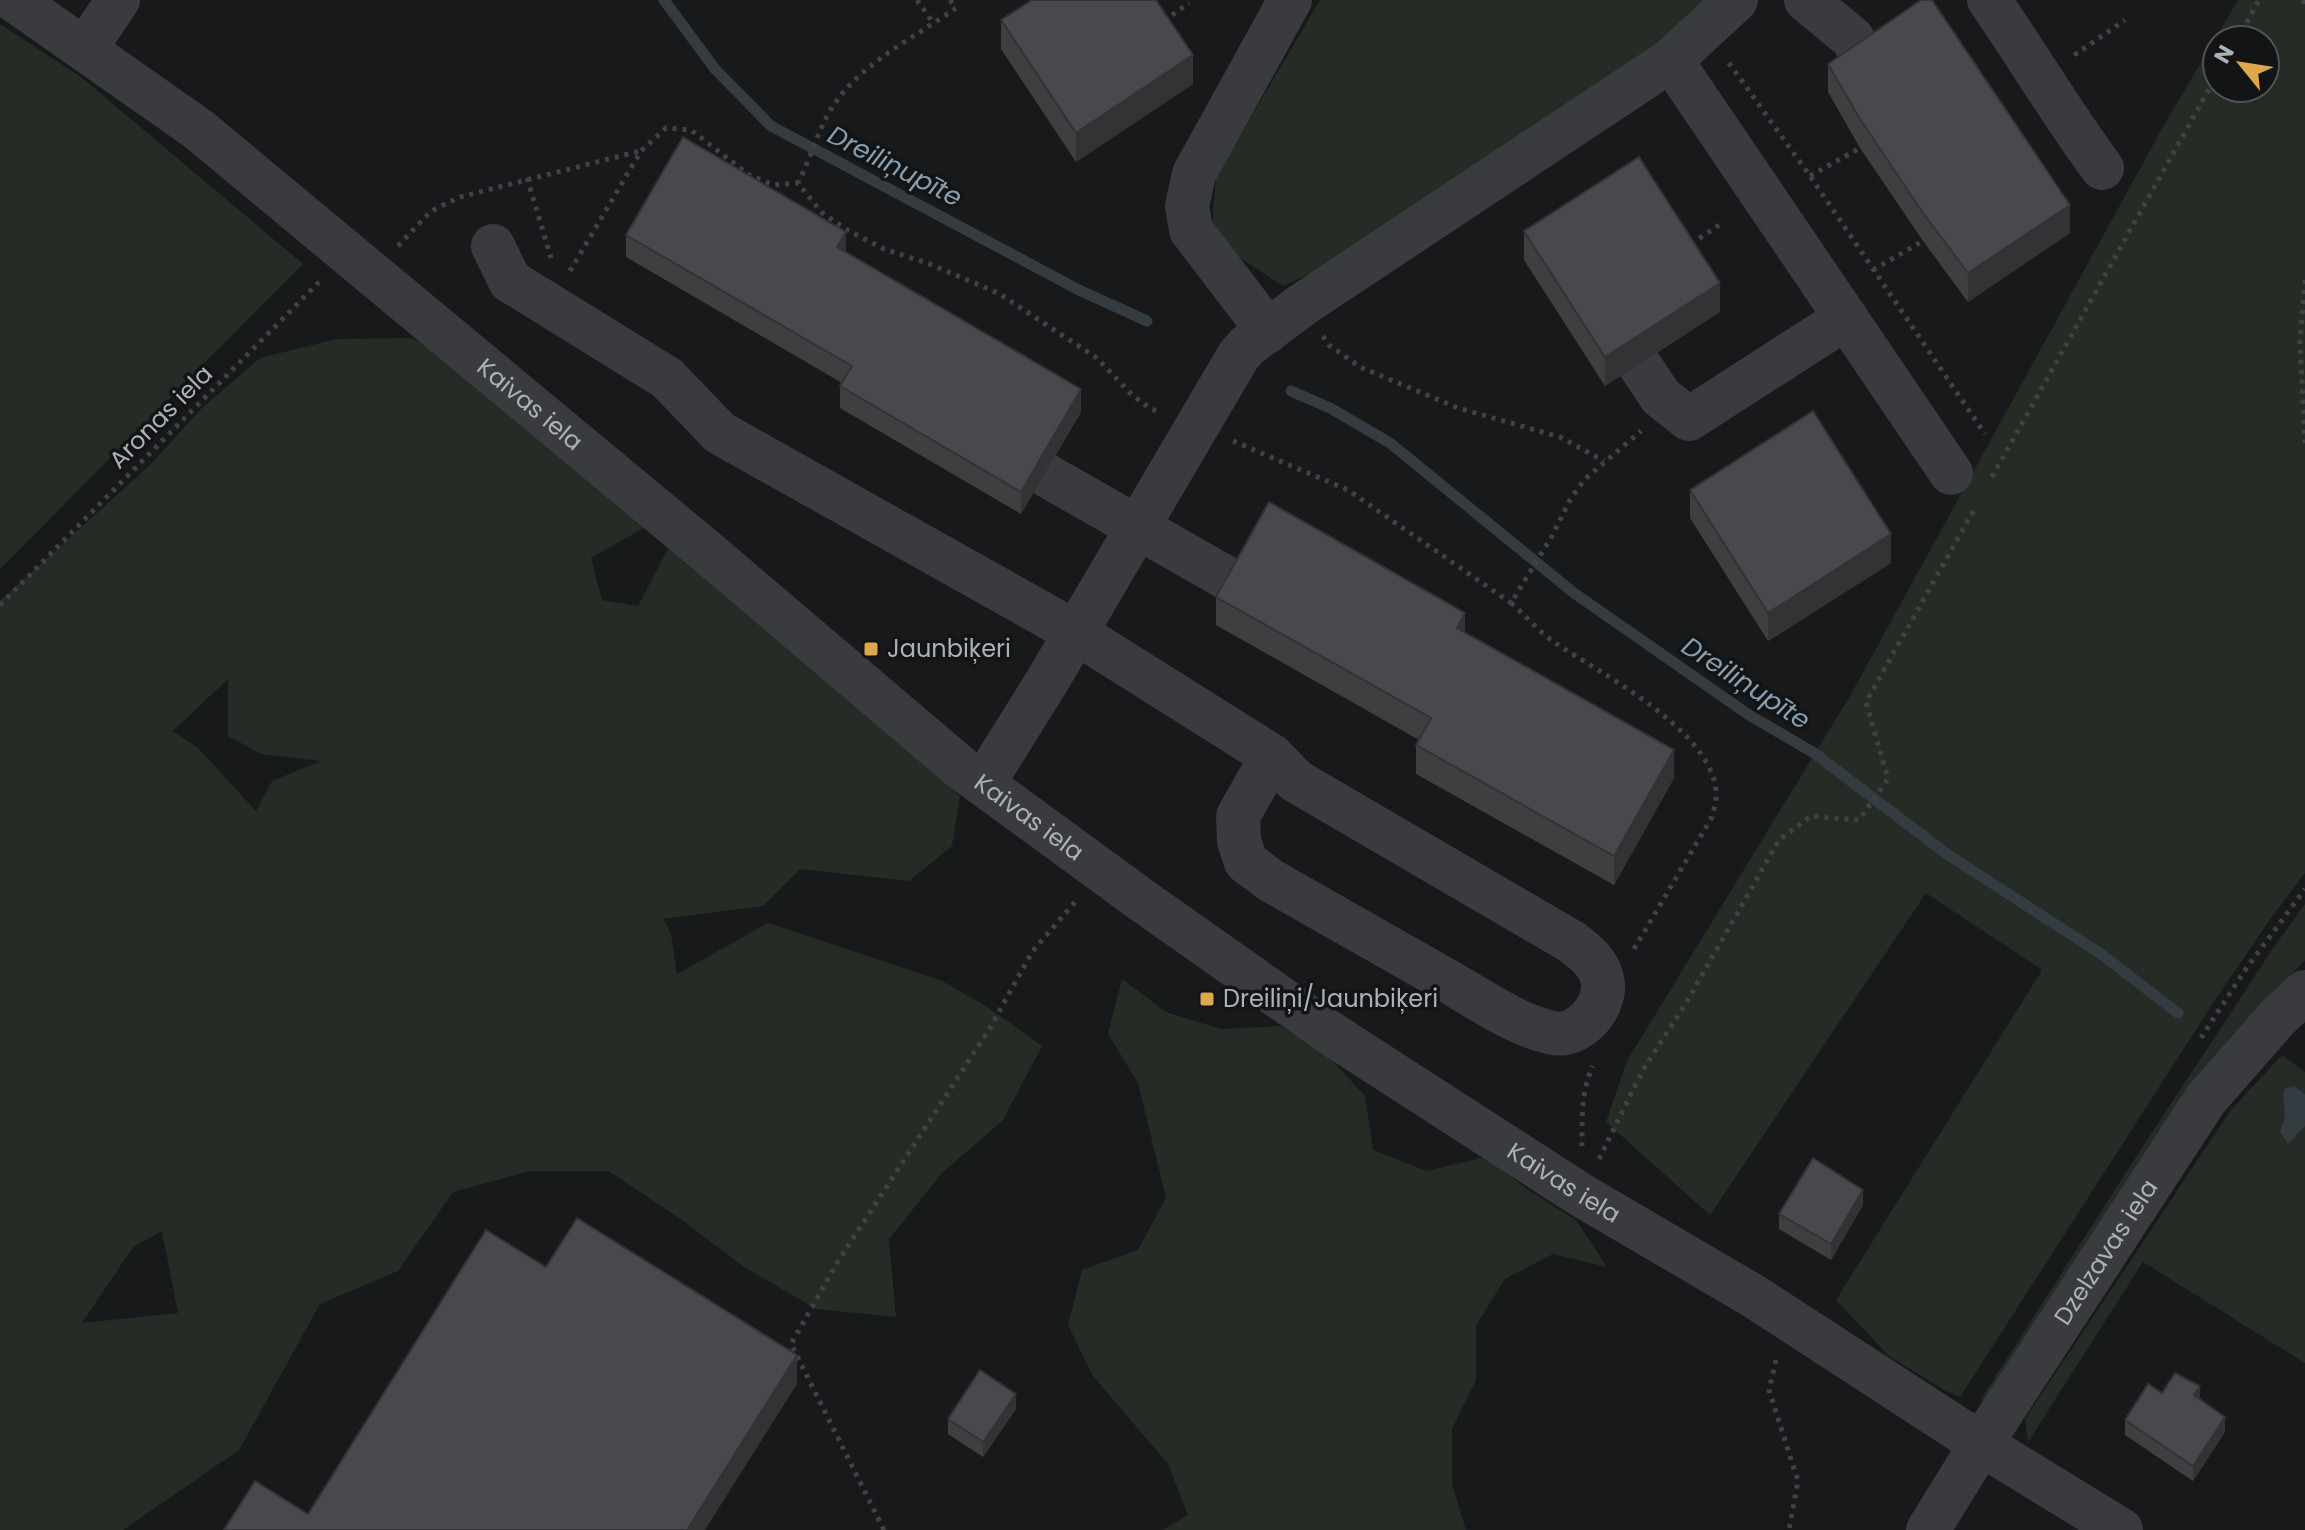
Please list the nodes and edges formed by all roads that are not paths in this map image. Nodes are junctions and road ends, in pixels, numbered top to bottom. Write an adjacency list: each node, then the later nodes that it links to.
1 (14, 0): 7 (street, Kaivas iela)
2 (118, 0): 7 (street)
3 (1806, 0): 9 (street)
4 (1989, 0): 10 (street)
5 (1276, 6): 13 (street)
6 (1721, 15): 8 (street)
7 (85, 49): 21 (street, Kaivas iela)
8 (1671, 60): 12 (street); 13 (street)
9 (1868, 65)
10 (2102, 168)
11 (493, 246): 19 (street)
12 (1846, 318): 14 (street); 16 (street)
13 (1268, 331): 17 (street)
14 (1639, 364)
15 (1044, 474): 17 (street)
16 (1975, 482)
17 (1138, 528): 18 (street); 19 (street)
18 (1239, 585)
19 (1075, 632): 20 (street); 21 (street)
20 (1272, 756): 20 (street)
21 (983, 784): 23 (street, Kaivas iela)
22 (2305, 992): 23 (street, Dzelzavas iela)
23 (1981, 1444): 24 (street, Dzelzavas iela); 25 (street, Kaivas iela)
24 (1928, 1530)
25 (2121, 1530)

